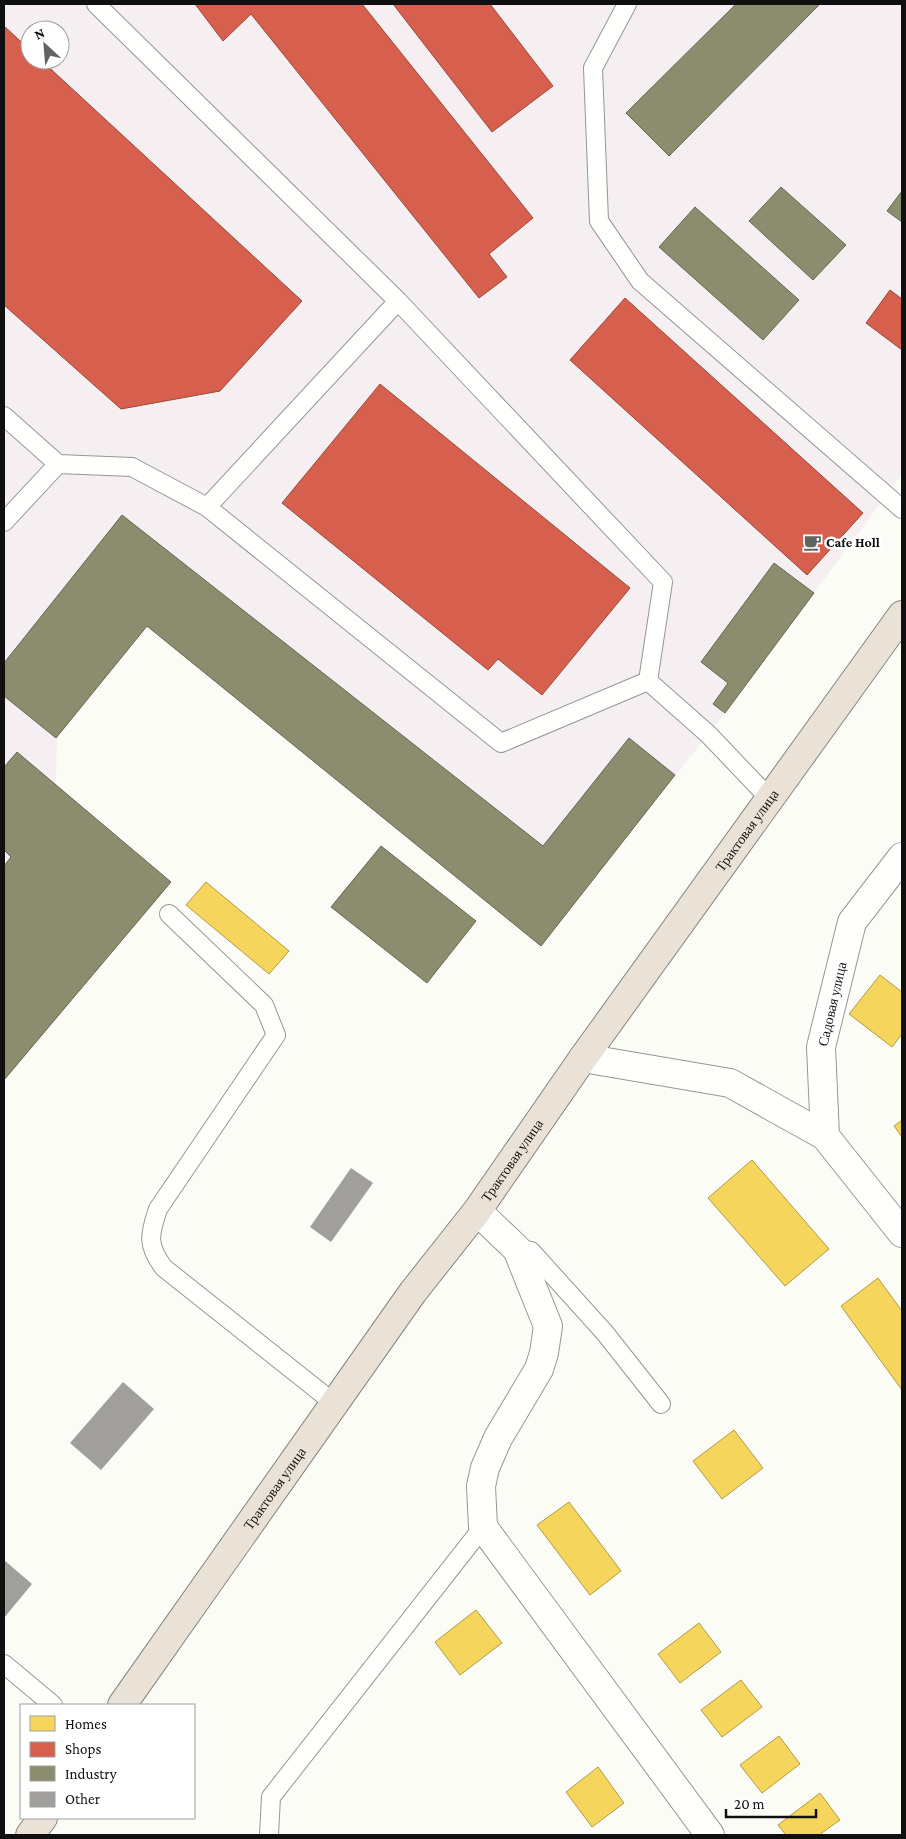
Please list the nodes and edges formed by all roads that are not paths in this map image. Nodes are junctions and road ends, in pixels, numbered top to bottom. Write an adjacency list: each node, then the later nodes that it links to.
1 (96, 4): 3 (lane)
2 (626, 4): 7 (lane)
3 (398, 301): 6 (lane); 10 (lane)
4 (4, 416): 5 (lane)
5 (58, 464): 6 (lane); 8 (lane)
6 (207, 507): 10 (lane)
7 (902, 509)
8 (4, 522)
9 (902, 615): 11 (highway, Трактовая улица)
10 (648, 681): 11 (lane)
11 (770, 799): 14 (highway, Трактовая улица)
12 (902, 857): 15 (street, Садовая улица)
13 (169, 914): 19 (lane)
14 (583, 1058): 15 (street); 16 (highway, Трактовая улица)
15 (825, 1136): 17 (street)
16 (478, 1211): 18 (street); 19 (highway, Трактовая улица)
17 (902, 1233)
18 (517, 1249): 20 (lane); 21 (street)
19 (334, 1404): 24 (highway, Трактовая улица)
20 (661, 1404)
21 (483, 1527): 27 (lane); 28 (street)
22 (4, 1664): 23 (lane)
23 (52, 1704)
24 (123, 1704)
25 (42, 1819): 26 (highway)
26 (30, 1835)
27 (269, 1835)
28 (710, 1835)

